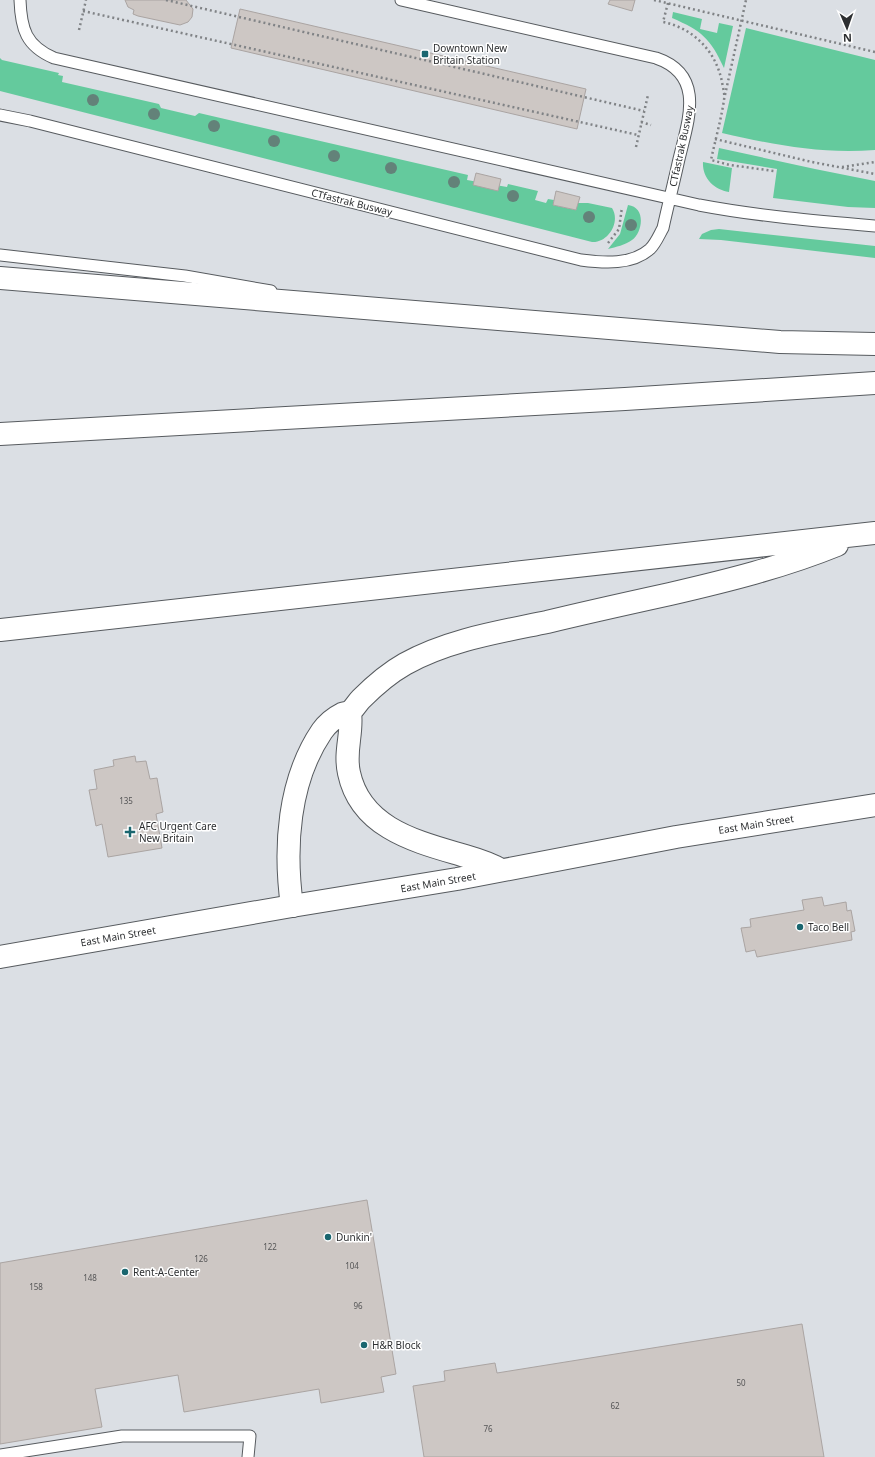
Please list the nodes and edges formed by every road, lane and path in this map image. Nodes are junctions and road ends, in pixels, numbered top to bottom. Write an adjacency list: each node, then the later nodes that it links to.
1 (20, 0): 25 (lane, CTfastrak Busway)
2 (86, 0): 8 (path)
3 (166, 0): 14 (path)
4 (401, 0): 25 (lane, CTfastrak Busway)
5 (654, 0): 7 (path)
6 (746, 0): 9 (path)
7 (668, 3): 9 (path); 13 (path)
8 (83, 11): 10 (path); 18 (path)
9 (741, 21): 11 (path); 13 (path)
10 (79, 30)
11 (875, 52)
12 (648, 95): 14 (path)
13 (724, 99): 19 (path)
14 (644, 111): 16 (path)
15 (0, 115): 25 (lane, CTfastrak Busway)
16 (641, 122): 17 (path); 18 (path)
17 (651, 124)
18 (638, 135): 20 (path)
19 (716, 139): 22 (path); 23 (path)
20 (636, 147)
21 (875, 162): 22 (path)
22 (839, 167): 24 (path)
23 (774, 171)
24 (875, 174)
25 (670, 199): 26 (lane, CTfastrak Busway)
26 (875, 226)
27 (0, 255): 29 (lane)
28 (0, 278): 29 (main road)
29 (376, 309): 30 (main road)
30 (875, 344)
31 (875, 383): 33 (main road)
32 (0, 430): 33 (main road)
33 (23, 432): 34 (main road)
34 (0, 434)
35 (867, 534): 36 (main road); 37 (main road)
36 (0, 630)
37 (350, 712): 39 (main road); 40 (main road)
38 (875, 805): 39 (main road, East Main Street)
39 (501, 870): 40 (main road, East Main Street)
40 (292, 906): 41 (main road, East Main Street)
41 (0, 957)
42 (0, 1456): 43 (lane)
43 (248, 1457)

